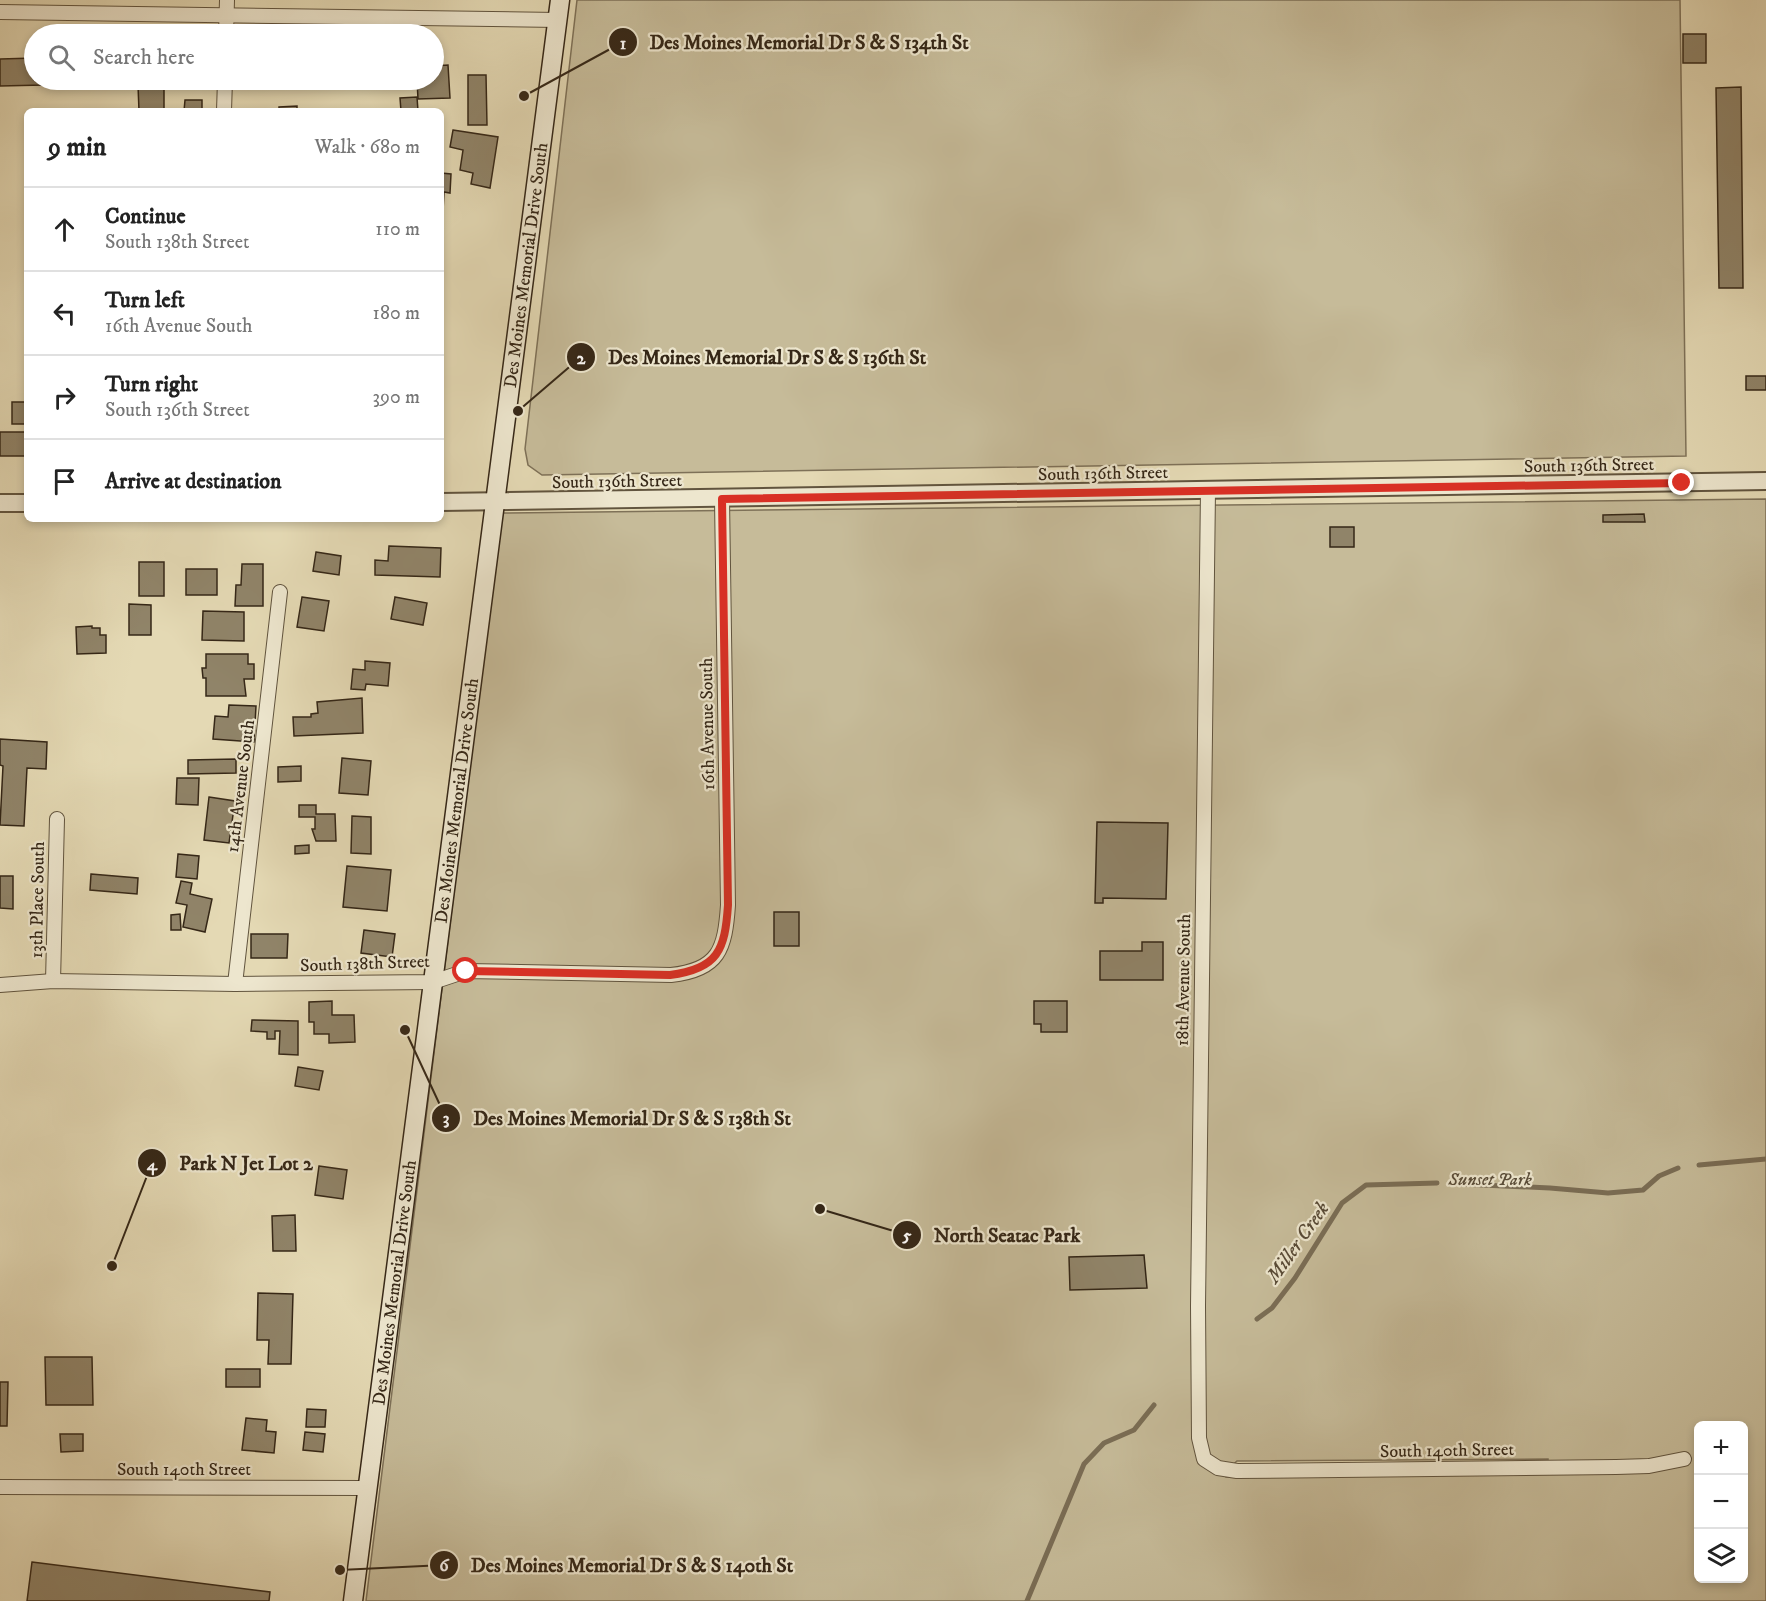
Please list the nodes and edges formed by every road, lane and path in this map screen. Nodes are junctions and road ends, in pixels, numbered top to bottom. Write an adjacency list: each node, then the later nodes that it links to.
1 (227, 0): 4 (street)
2 (560, 0): 5 (main road, Des Moines Memorial Drive South)
3 (0, 12): 4 (street)
4 (227, 17): 5 (street); 6 (street)
5 (558, 20): 13 (main road, Des Moines Memorial Drive South)
6 (227, 24)
7 (225, 90): 8 (street)
8 (224, 108)
9 (1766, 481): 10 (street, South 136th Street)
10 (1208, 490): 11 (street, South 136th Street); 24 (street, 18th Avenue South)
11 (722, 499): 13 (street, South 136th Street); 18 (street, 16th Avenue South)
12 (444, 502): 13 (street, South 136th Street)
13 (495, 502): 20 (main road, Des Moines Memorial Drive South)
14 (0, 503): 15 (street)
15 (24, 503)
16 (280, 592): 21 (street, 14th Avenue South)
17 (57, 819): 19 (street, 13th Place South)
18 (722, 949): 20 (street, South 138th Street)
19 (53, 981): 21 (street, South 138th Street); 22 (street, South 138th Street)
20 (433, 982): 21 (street, South 138th Street); 26 (main road, Des Moines Memorial Drive South)
21 (236, 984)
22 (0, 985)
23 (1684, 1460): 24 (street, South 140th Street)
24 (1210, 1466)
25 (0, 1487): 26 (street, South 140th Street)
26 (367, 1488): 27 (main road, Des Moines Memorial Drive South)
27 (353, 1601)

